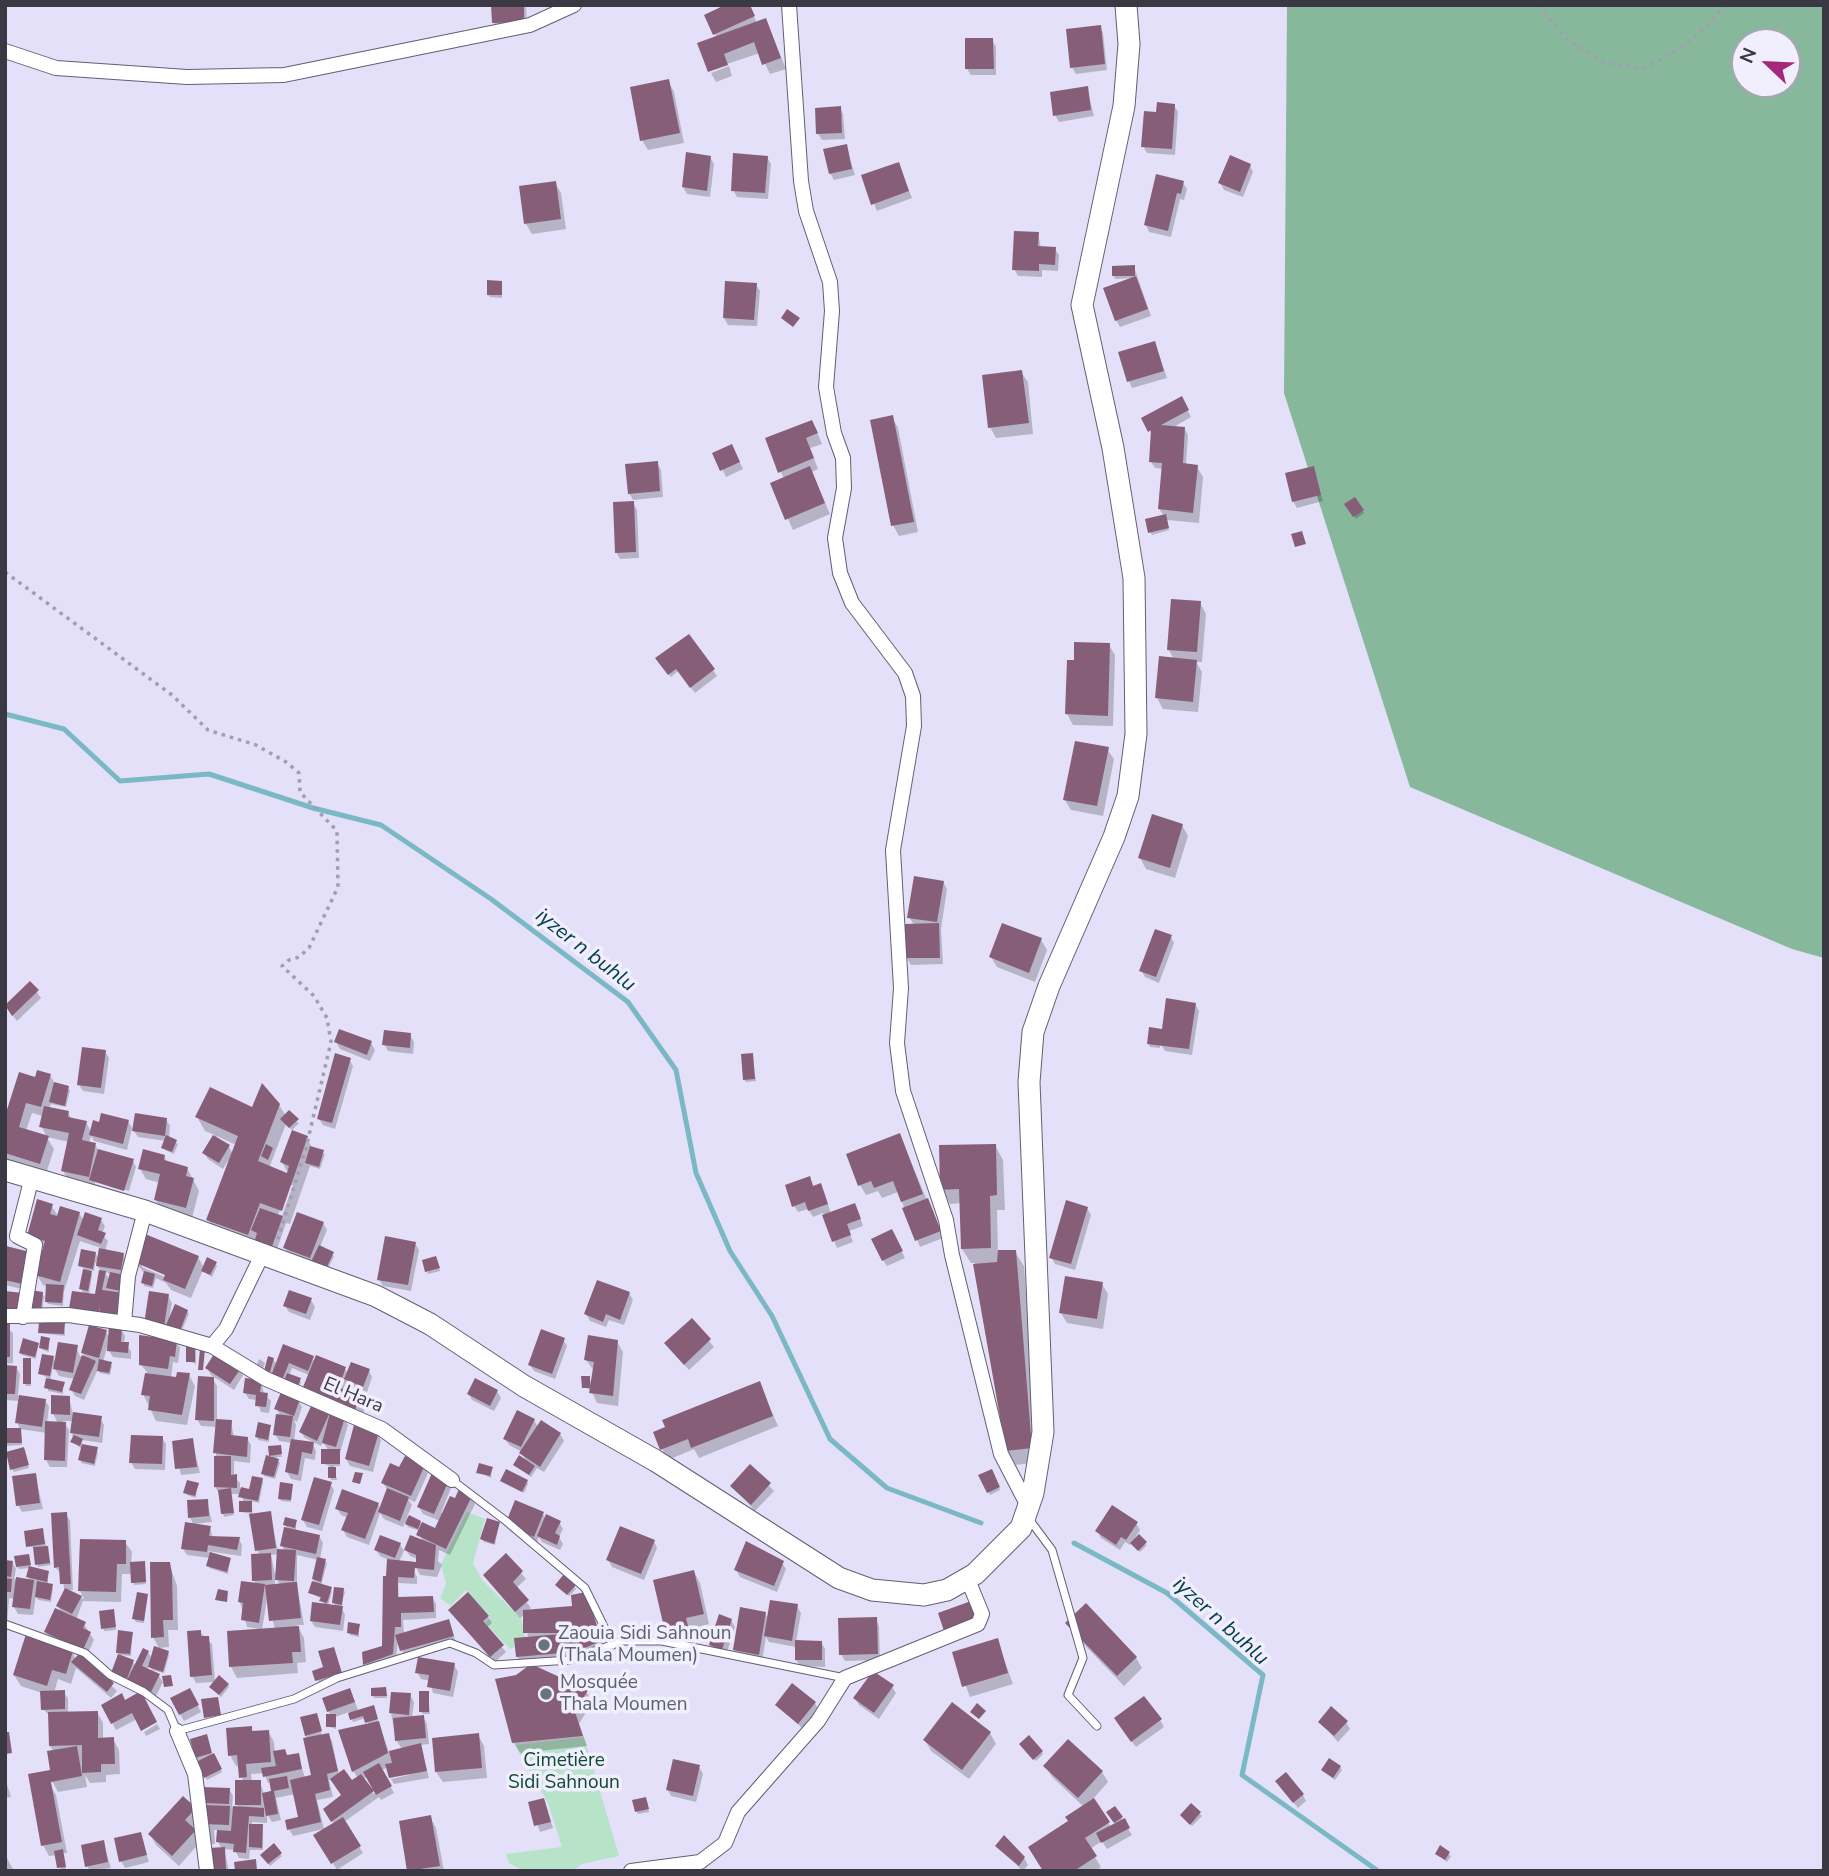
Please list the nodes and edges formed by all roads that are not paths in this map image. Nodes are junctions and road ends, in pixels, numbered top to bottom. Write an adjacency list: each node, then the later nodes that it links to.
1 (574, 5): 4 (street)
2 (789, 5): 14 (street)
3 (1126, 5): 14 (main road)
4 (5, 51)
5 (5, 1170): 6 (main road)
6 (32, 1177): 7 (main road); 10 (street)
7 (145, 1212): 8 (main road); 11 (street)
8 (267, 1256): 12 (street); 15 (main road)
9 (5, 1316): 10 (street, El Hara)
10 (23, 1317): 11 (street, El Hara)
11 (124, 1323): 12 (street, El Hara)
12 (212, 1346): 13 (street, El Hara)
13 (452, 1480): 17 (lane, El Hara)
14 (1026, 1517): 15 (main road); 19 (lane)
15 (972, 1577): 18 (street)
16 (5, 1624): 20 (lane)
17 (613, 1645): 18 (lane); 20 (lane)
18 (845, 1678): 22 (street)
19 (1097, 1726)
20 (177, 1731): 21 (street)
21 (207, 1871)
22 (631, 1871)

